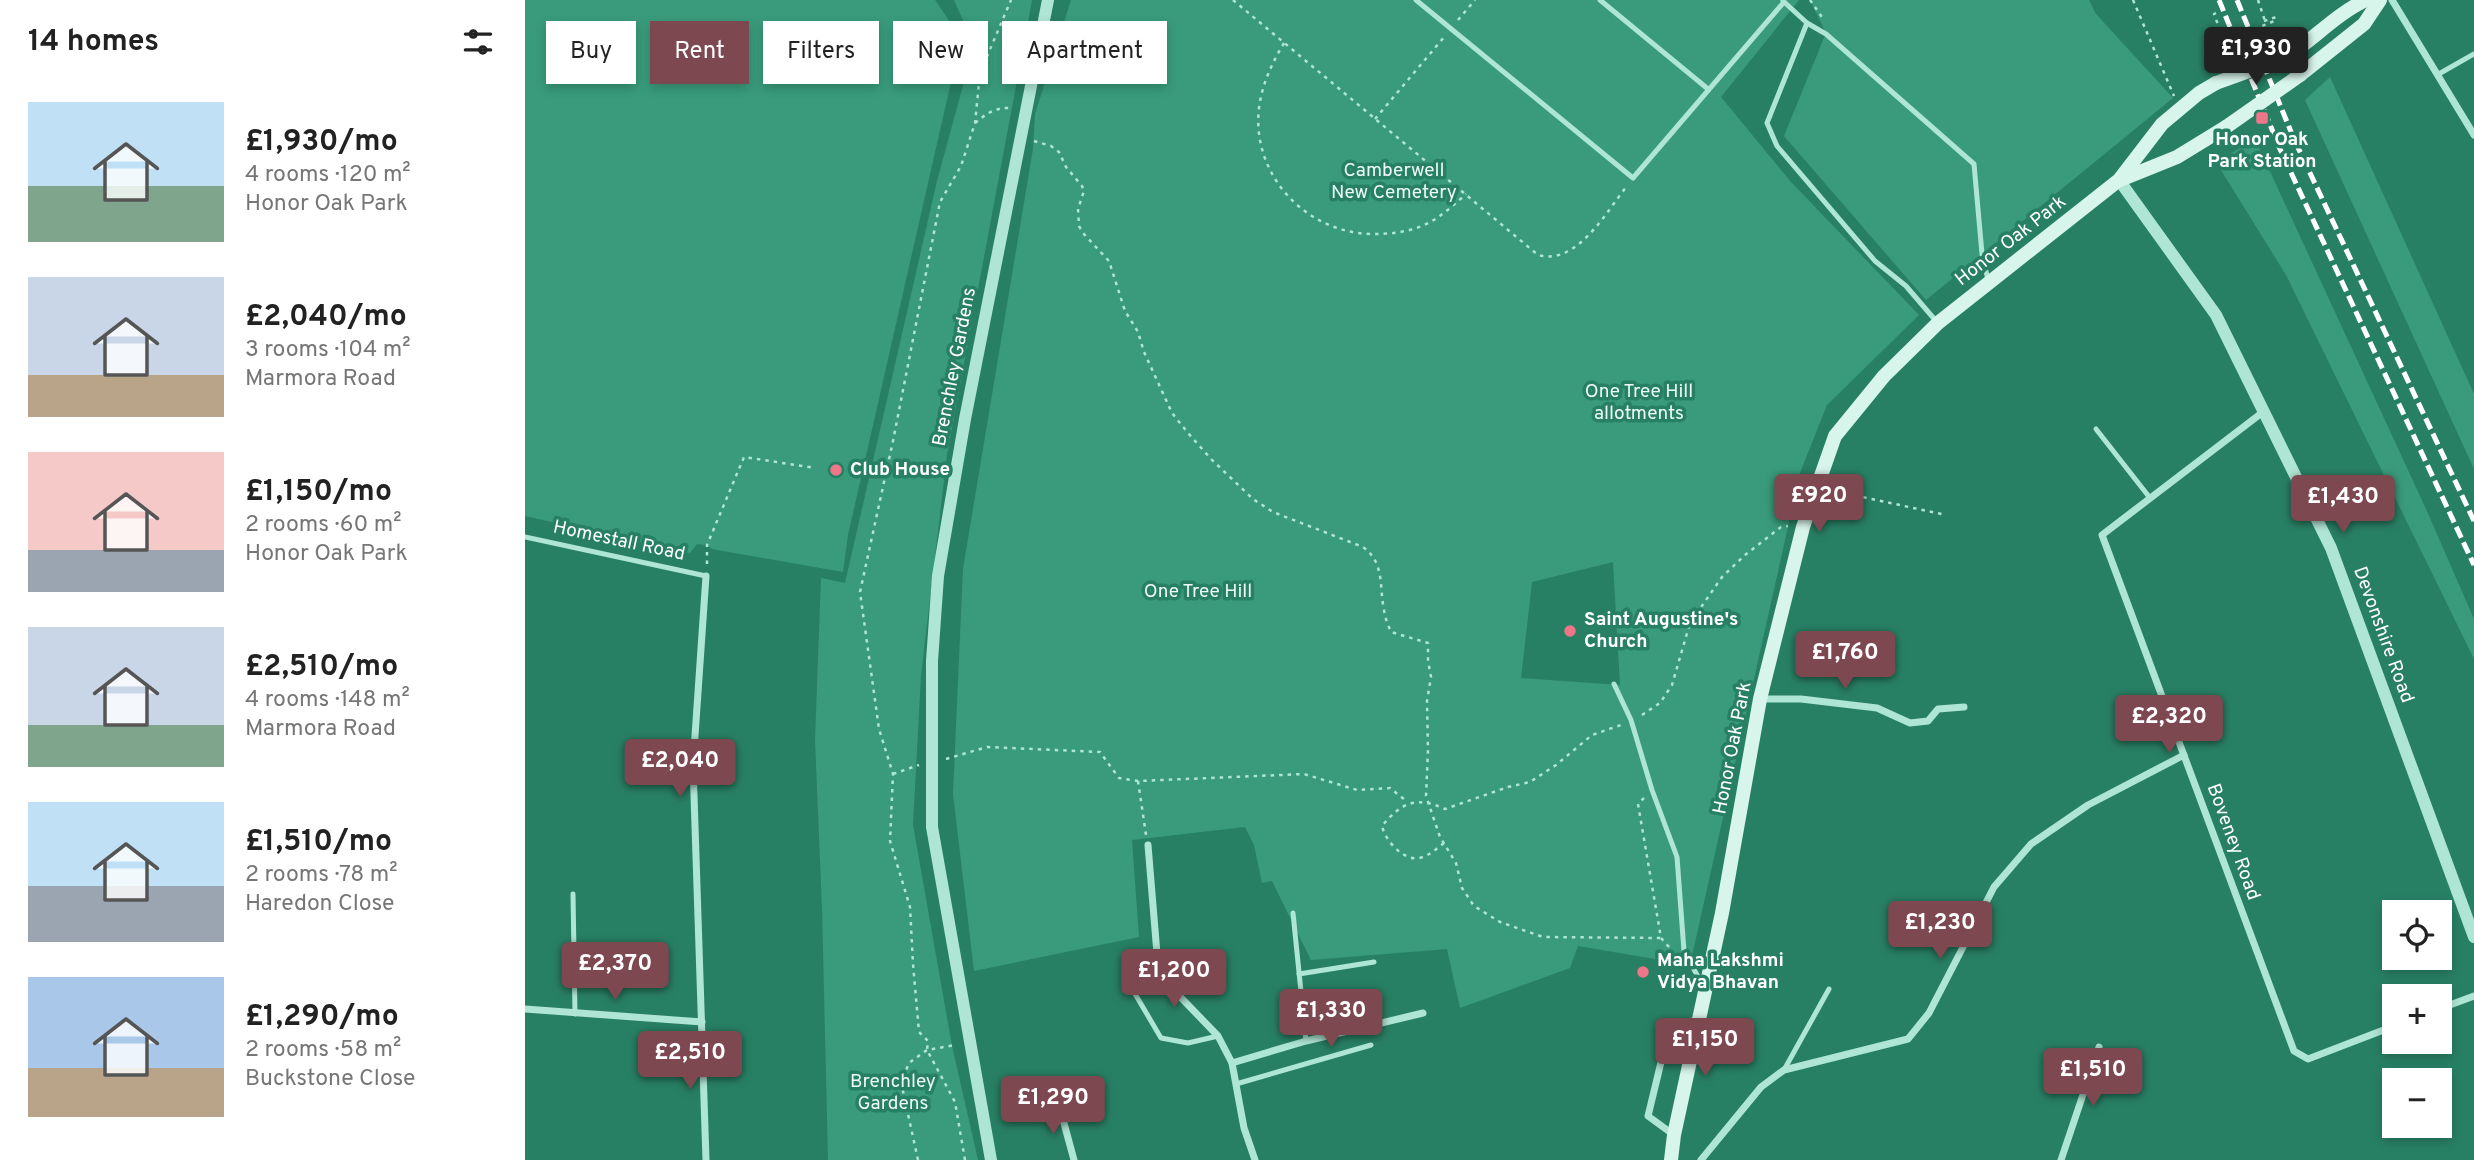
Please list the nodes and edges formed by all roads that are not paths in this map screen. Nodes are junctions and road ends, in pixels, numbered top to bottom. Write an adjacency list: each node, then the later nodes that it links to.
1 (1048, 0): 52 (street, Brenchley Gardens)
2 (1416, 0): 11 (lane)
3 (1601, 0): 11 (lane)
4 (2366, 0): 13 (main road, Honor Oak Park, bridge)
5 (2380, 0): 13 (main road, Honor Oak Park, bridge)
6 (2392, 0): 10 (street)
7 (1783, 1): 8 (lane); 11 (lane)
8 (1807, 23): 14 (lane); 15 (lane)
9 (2474, 54): 10 (lane)
10 (2437, 75): 12 (street)
11 (1708, 89)
12 (2474, 135)
13 (2119, 180): 14 (main road, Honor Oak Park); 16 (street, Devonshire Road)
14 (1989, 283): 15 (main road, Honor Oak Park)
15 (1938, 323): 22 (main road, Honor Oak Park)
16 (2263, 412): 18 (street, Boveney Road); 28 (street, Devonshire Road)
17 (2096, 429): 18 (lane)
18 (2150, 498): 24 (street, Boveney Road)
19 (525, 537): 20 (lane, Homestall Road)
20 (706, 576): 40 (street)
21 (1614, 684): 33 (lane)
22 (1760, 699): 23 (street); 33 (main road, Honor Oak Park)
23 (1964, 707)
24 (2184, 755): 41 (street, Boveney Road); 47 (street)
25 (1148, 845): 42 (street)
26 (573, 894): 38 (lane)
27 (1293, 913): 30 (lane)
28 (2474, 937)
29 (1374, 962): 30 (lane)
30 (1299, 974): 43 (lane)
31 (1131, 987): 42 (lane)
32 (1829, 989): 47 (lane)
33 (1706, 991): 39 (main road, Honor Oak Park)
34 (2474, 996): 35 (street)
35 (2452, 1004)
36 (525, 1009): 38 (street)
37 (1423, 1013): 43 (street)
38 (575, 1014): 40 (street)
39 (1700, 1020): 50 (main road, Honor Oak Park); 50 (street)
40 (702, 1022): 51 (street)
41 (2382, 1031)
42 (1218, 1036): 46 (street)
43 (1306, 1041): 46 (street)
44 (1371, 1045): 48 (lane)
45 (2099, 1047): 57 (street)
46 (1232, 1063): 48 (street)
47 (1784, 1070): 56 (street)
48 (1236, 1084): 54 (street)
49 (1059, 1105): 53 (street)
50 (1674, 1135): 55 (main road, Honor Oak Park)
51 (706, 1160)
52 (991, 1160)
53 (1074, 1160)
54 (1255, 1160)
55 (1671, 1160)
56 (1701, 1160)
57 (2061, 1160)

